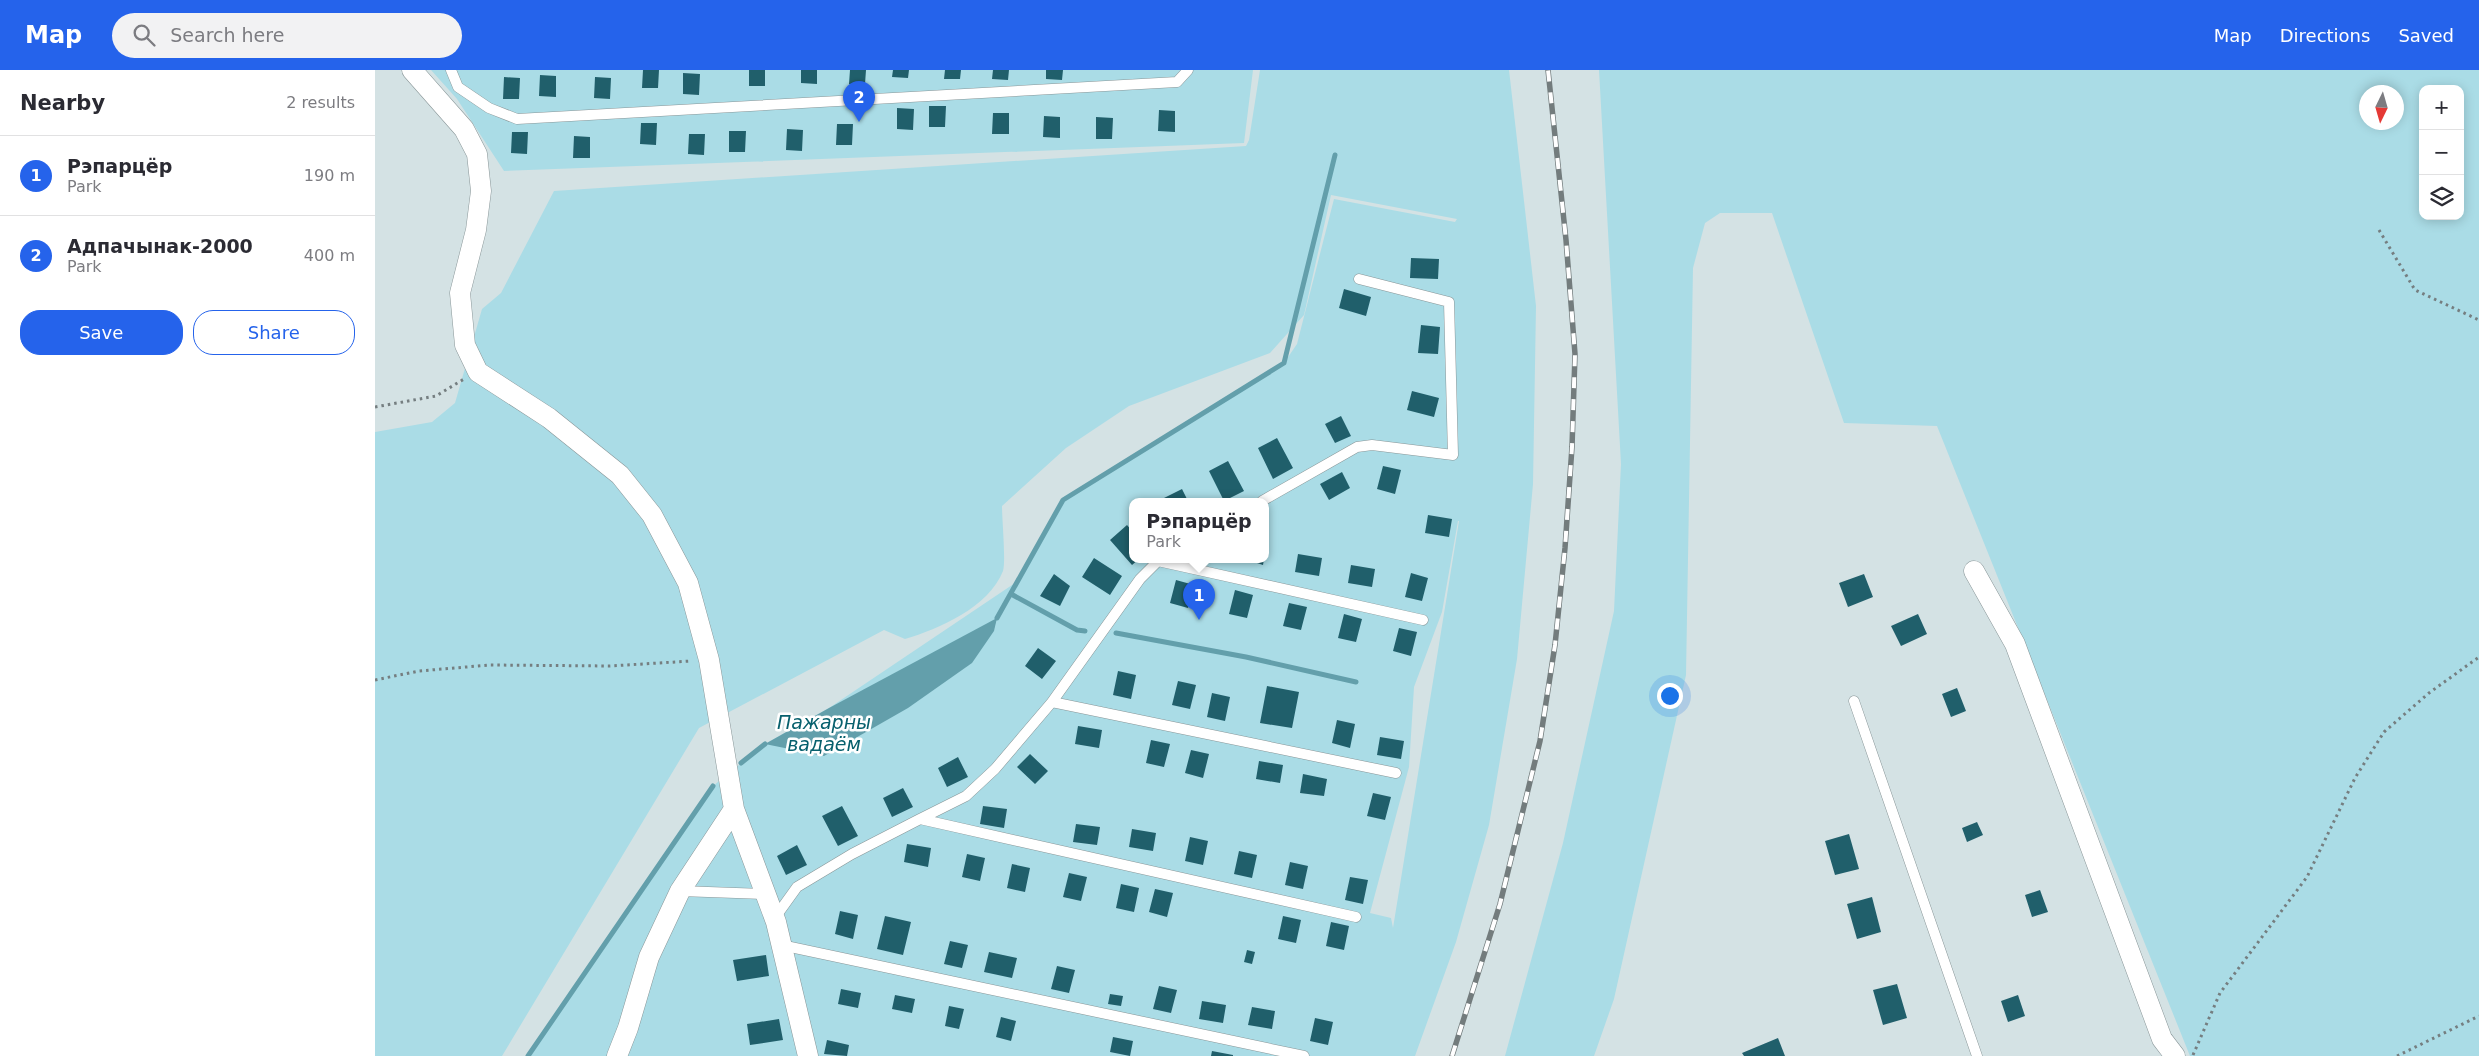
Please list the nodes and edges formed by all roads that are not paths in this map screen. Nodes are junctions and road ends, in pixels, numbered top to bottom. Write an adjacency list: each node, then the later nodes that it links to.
1 (412, 70): 13 (street)
2 (451, 70): 3 (lane)
3 (1188, 70)
4 (1359, 279): 5 (lane)
5 (1267, 498)
6 (1156, 563): 11 (lane)
7 (1172, 563): 9 (lane)
8 (1974, 571): 24 (street)
9 (1423, 620)
10 (1854, 701): 23 (lane)
11 (1052, 702): 12 (lane); 14 (lane)
12 (1396, 772)
13 (734, 810): 15 (street); 16 (street)
14 (919, 819): 17 (lane); 18 (lane)
15 (680, 891): 16 (lane); 20 (street)
16 (765, 894): 18 (street)
17 (1356, 917)
18 (774, 919): 19 (street)
19 (781, 945): 21 (street); 22 (lane)
20 (617, 1056)
21 (808, 1056)
22 (1304, 1056)
23 (1977, 1056)
24 (2175, 1056)

